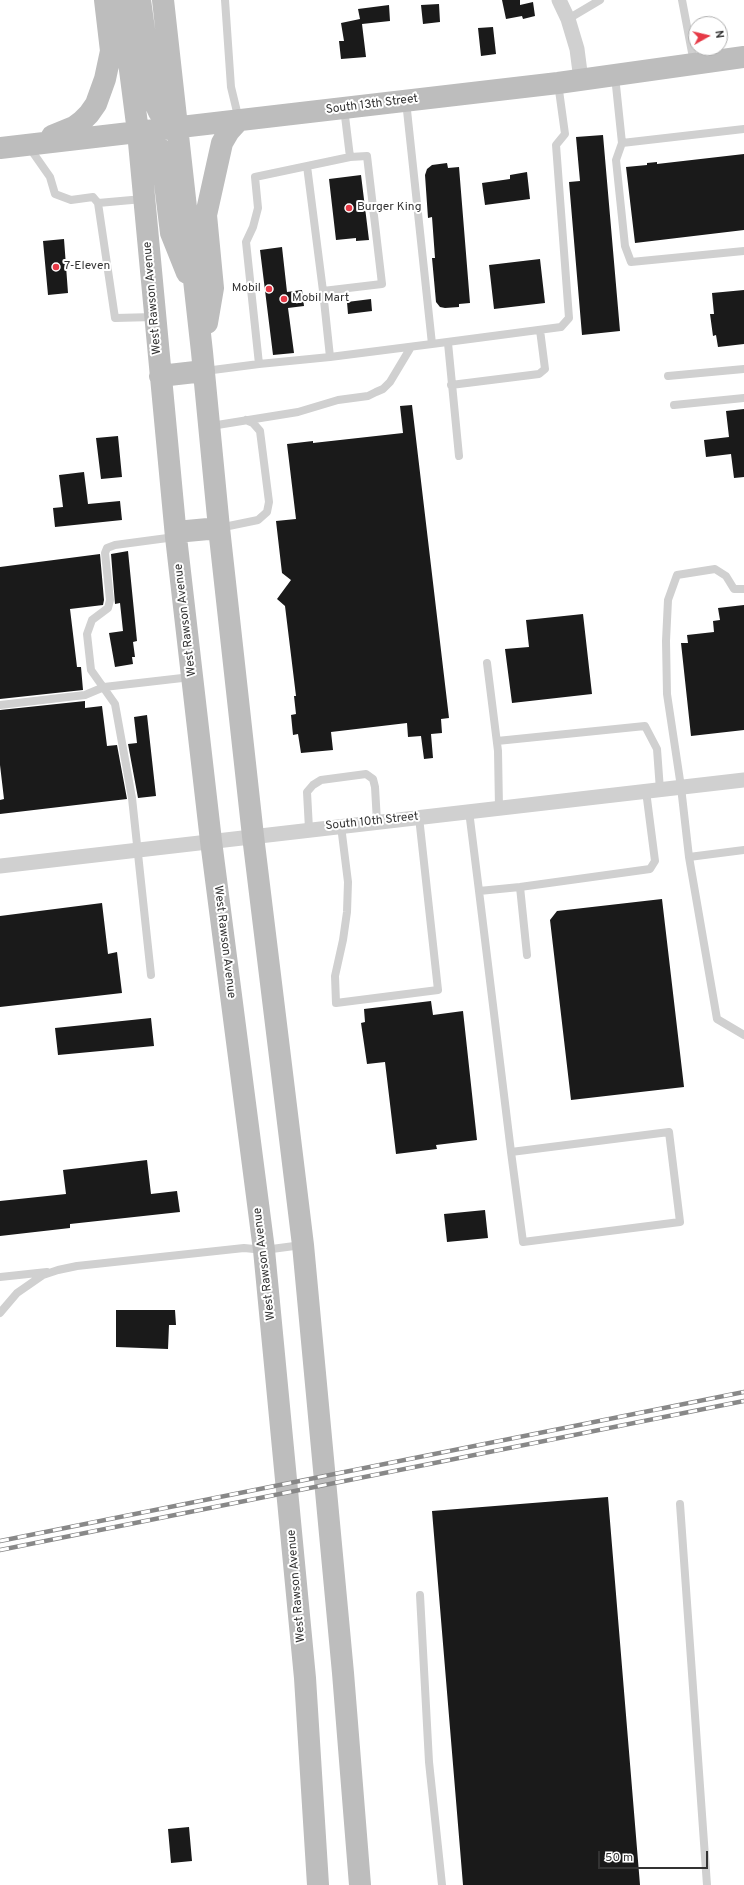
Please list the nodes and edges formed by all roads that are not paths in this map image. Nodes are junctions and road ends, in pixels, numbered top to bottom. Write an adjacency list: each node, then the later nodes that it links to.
1 (105, 0): 22 (main road)
2 (121, 0): 20 (main road, West Rawson Avenue)
3 (140, 0): 18 (main road)
4 (163, 0): 18 (main road)
5 (225, 0): 17 (lane)
6 (559, 0): 9 (street)
7 (600, 0): 9 (lane)
8 (682, 0): 11 (lane)
9 (568, 18): 13 (street)
10 (744, 57): 11 (main road, South 13th Street)
11 (695, 64): 12 (main road, South 13th Street)
12 (615, 75): 13 (main road, South 13th Street); 21 (lane)
13 (581, 80): 14 (main road, South 13th Street)
14 (558, 83): 15 (main road, South 13th Street); 32 (lane)
15 (406, 101): 16 (main road, South 13th Street); 34 (lane)
16 (344, 108): 17 (main road, South 13th Street); 24 (lane)
17 (239, 120): 18 (main road, South 13th Street); 37 (main road)
18 (178, 128): 20 (main road, South 13th Street); 29 (main road)
19 (744, 130): 21 (lane)
20 (138, 132): 22 (main road, South 13th Street); 26 (main road, West Rawson Avenue); 29 (main road)
21 (622, 143): 28 (lane)
22 (28, 145): 23 (main road, South 13th Street); 27 (lane)
23 (0, 148)
24 (350, 157): 25 (lane); 30 (lane)
25 (307, 166): 30 (lane); 38 (lane)
26 (144, 199): 27 (lane); 31 (main road, West Rawson Avenue)
27 (98, 203): 31 (lane)
28 (744, 251)
29 (196, 289): 37 (main road)
30 (324, 291): 36 (lane)
31 (155, 317): 40 (main road, West Rawson Avenue)
32 (540, 330): 33 (lane); 42 (lane)
33 (448, 343): 34 (lane); 42 (lane)
34 (432, 344): 35 (lane)
35 (411, 347): 36 (lane); 45 (lane)
36 (330, 357): 38 (lane)
37 (203, 361): 38 (lane); 40 (main road); 46 (main road)
38 (259, 364)
39 (744, 369): 41 (lane)
40 (160, 376): 49 (main road, West Rawson Avenue)
41 (668, 376)
42 (451, 385): 47 (lane)
43 (744, 398): 44 (lane)
44 (674, 405)
45 (246, 420): 46 (lane); 48 (lane)
46 (209, 426): 48 (main road)
47 (459, 456)
48 (219, 528): 49 (main road); 65 (main road)
49 (176, 534): 52 (main road, West Rawson Avenue); 53 (lane)
50 (744, 588): 57 (lane)
51 (487, 663): 55 (lane)
52 (192, 676): 53 (lane); 66 (main road, West Rawson Avenue)
53 (104, 687): 54 (lane); 67 (lane)
54 (0, 706)
55 (496, 741): 58 (lane); 59 (lane)
56 (744, 780): 57 (street, South 10th Street)
57 (681, 787): 58 (street, South 10th Street); 69 (lane)
58 (653, 790): 59 (street, South 10th Street); 71 (lane)
59 (499, 808): 60 (street, South 10th Street)
60 (469, 811): 61 (street, South 10th Street); 72 (lane)
61 (419, 817): 62 (street, South 10th Street); 63 (lane)
62 (377, 822): 63 (street, South 10th Street); 64 (lane)
63 (341, 826): 64 (street, South 10th Street)
64 (309, 829): 65 (street, South 10th Street)
65 (253, 836): 66 (street, South 10th Street); 77 (main road)
66 (211, 841): 67 (street, South 10th Street); 78 (main road, West Rawson Avenue)
67 (136, 850): 70 (street, South 10th Street); 74 (lane)
68 (744, 850): 69 (lane)
69 (689, 857): 75 (lane)
70 (0, 866)
71 (520, 887): 72 (lane); 73 (lane)
72 (479, 891): 76 (lane)
73 (527, 955)
74 (152, 975)
75 (744, 1035)
76 (512, 1152): 76 (lane)
77 (303, 1245): 78 (lane); 85 (main road)
78 (264, 1250): 79 (lane); 84 (main road, West Rawson Avenue)
79 (58, 1270): 80 (lane); 81 (lane)
80 (0, 1277)
81 (0, 1313)
82 (680, 1504): 87 (lane)
83 (420, 1595): 86 (lane)
84 (318, 1885)
85 (360, 1885)
86 (442, 1885)
87 (707, 1885)

